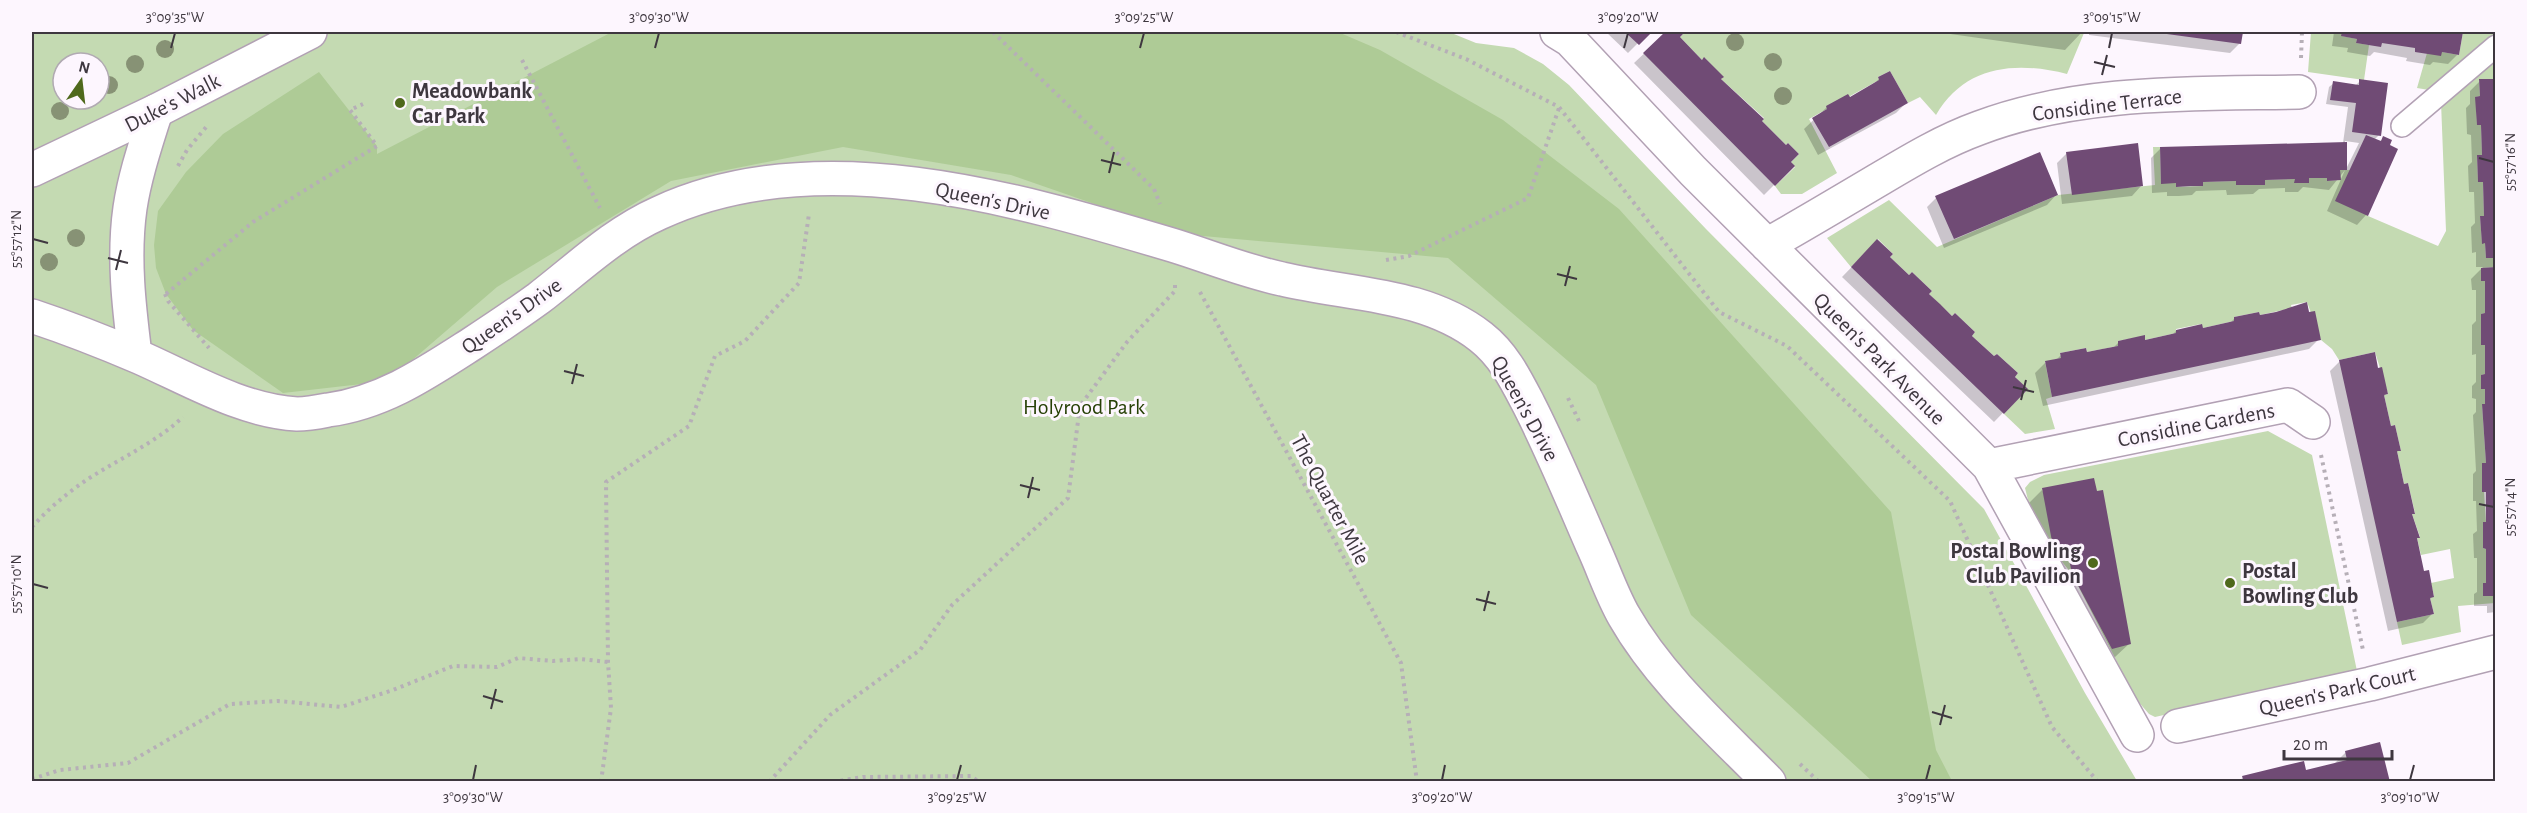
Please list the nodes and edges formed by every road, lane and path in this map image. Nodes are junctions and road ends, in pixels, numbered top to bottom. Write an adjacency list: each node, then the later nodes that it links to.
1 (310, 32): 10 (street, Duke's Walk)
2 (993, 32): 16 (path)
3 (1396, 32): 9 (path)
4 (1557, 32): 18 (street, Queen's Park Avenue)
5 (2496, 45): 12 (lane)
6 (522, 60): 17 (path)
7 (2299, 92): 18 (street, Considine Terrace)
8 (363, 104): 22 (path)
9 (1559, 107): 20 (path); 46 (path)
10 (156, 111): 13 (street, Duke's Walk); 25 (street)
11 (210, 123): 14 (path)
12 (2402, 126)
13 (32, 170)
14 (173, 175)
15 (813, 179): 17 (street, Queen's Drive); 19 (street, Queen's Drive); 33 (path)
16 (1161, 207)
17 (617, 236): 25 (street, Queen's Drive)
18 (1767, 245): 30 (street, Queen's Park Avenue)
19 (1176, 246): 40 (path); 43 (path, The Quarter Mile); 44 (street, Queen's Drive)
20 (1376, 262)
21 (162, 285): 22 (path)
22 (165, 294): 24 (path)
23 (32, 316): 25 (street, Queen's Drive)
24 (202, 341)
25 (135, 355)
26 (1563, 392): 29 (path)
27 (190, 411): 31 (path)
28 (2313, 422): 30 (street, Considine Gardens); 34 (path)
29 (1582, 432)
30 (1989, 466): 36 (street, Queen's Park Avenue)
31 (32, 527)
32 (2496, 652): 34 (street, Queen's Park Court)
33 (608, 662): 38 (path); 39 (path)
34 (2370, 684): 35 (street, Queen's Park Court)
35 (2178, 726)
36 (2137, 735)
37 (1793, 757): 45 (path)
38 (32, 779)
39 (601, 782)
40 (770, 782)
41 (833, 782): 42 (path)
42 (980, 782)
43 (1417, 782)
44 (1769, 782)
45 (1819, 782)
46 (2098, 782)

